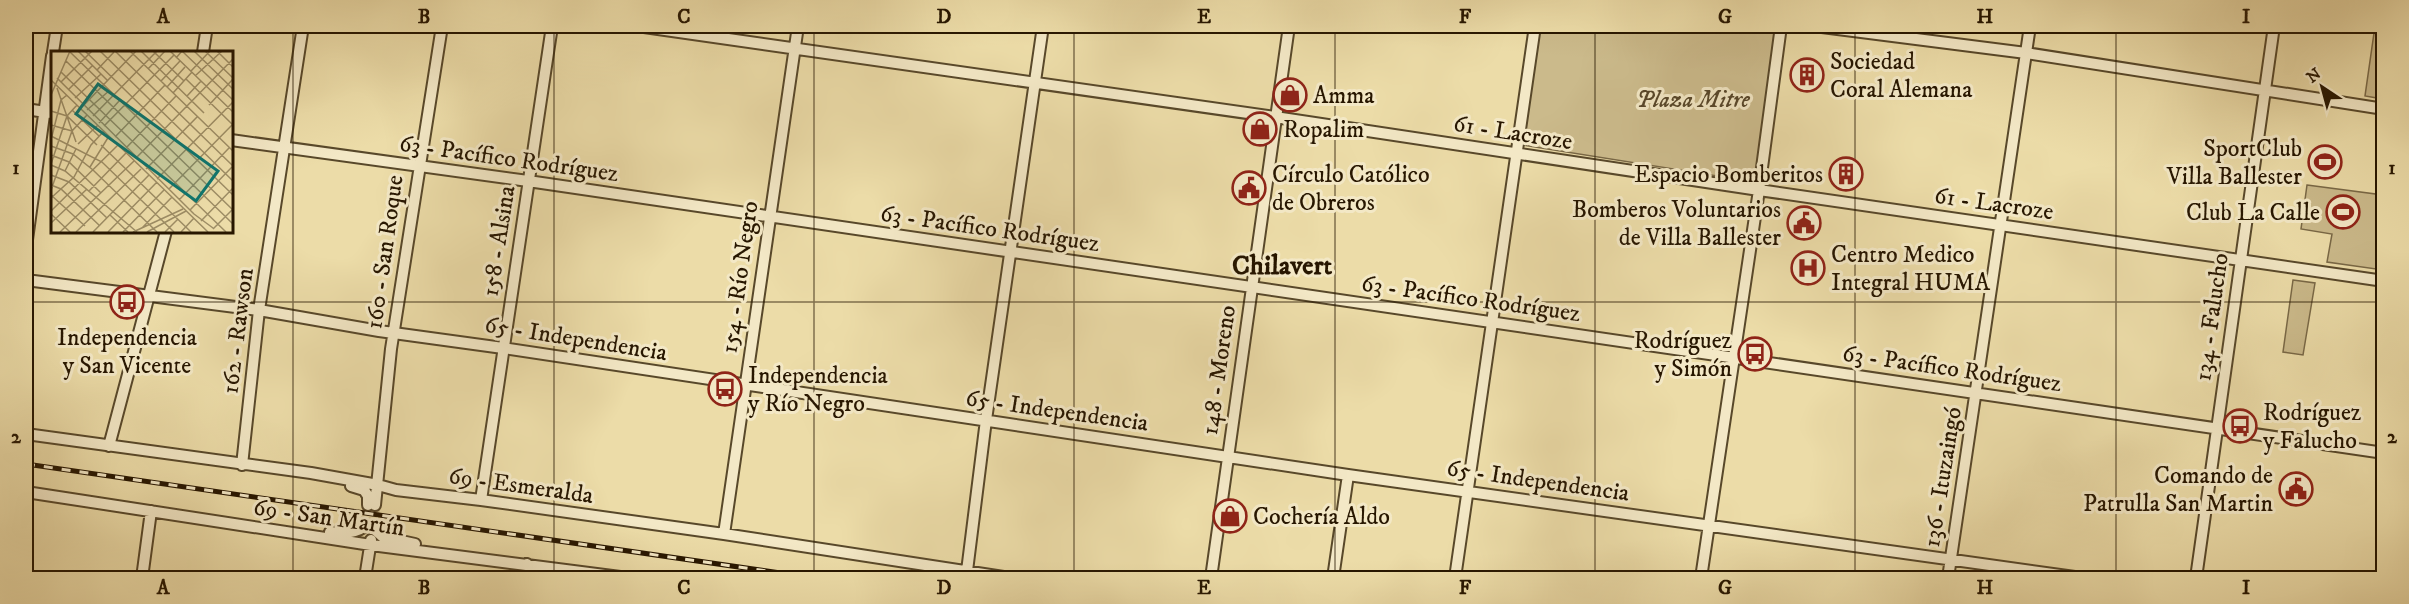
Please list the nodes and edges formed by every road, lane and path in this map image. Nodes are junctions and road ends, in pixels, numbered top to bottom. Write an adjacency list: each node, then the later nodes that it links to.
1 (57, 26): 16 (street)
2 (207, 26): 17 (street)
3 (303, 26): 27 (street, 162 - Rawson)
4 (442, 26): 29 (street, 160 - San Roque)
5 (552, 26): 30 (street, 158 - Alsina)
6 (637, 26): 15 (street, 61 - Lacroze)
7 (798, 26): 15 (street, 154 - Río Negro)
8 (1043, 26): 20 (street)
9 (1289, 26): 25 (street, 148 - Moreno)
10 (1535, 26): 28 (street)
11 (1781, 26): 31 (street)
12 (1814, 26): 18 (street)
13 (2030, 26): 18 (street, 136 - Ituzaingó)
14 (2274, 26): 21 (street, 134 - Falucho)
15 (795, 49): 20 (street, 61 - Lacroze); 32 (street, 154 - Río Negro)
16 (53, 51)
17 (204, 51)
18 (2026, 53): 21 (street); 33 (street, 136 - Ituzaingó)
19 (51, 77): 24 (street)
20 (1035, 83): 25 (street, 61 - Lacroze); 36 (street)
21 (2264, 92): 23 (street); 37 (street, 134 - Falucho)
22 (26, 109): 24 (street)
23 (2384, 110)
24 (48, 112): 35 (street)
25 (1275, 117): 28 (street, 61 - Lacroze); 40 (street, 148 - Moreno)
26 (232, 140): 27 (street, 63 - Pacífico Rodríguez)
27 (284, 147): 29 (street, 63 - Pacífico Rodríguez); 42 (street, 162 - Rawson)
28 (1517, 154): 31 (street, 61 - Lacroze); 43 (street)
29 (418, 167): 30 (street, 63 - Pacífico Rodríguez); 44 (street, 160 - San Roque)
30 (528, 181): 32 (street, 63 - Pacífico Rodríguez); 45 (street, 158 - Alsina)
31 (1759, 190): 33 (street, 61 - Lacroze); 46 (street)
32 (769, 217): 36 (street, 63 - Pacífico Rodríguez); 47 (street, 154 - Río Negro)
33 (2000, 225): 37 (street, 61 - Lacroze); 48 (street, 136 - Ituzaingó)
34 (166, 232): 41 (street)
35 (26, 247)
36 (1012, 252): 40 (street, 63 - Pacífico Rodríguez); 49 (street)
37 (2240, 260): 39 (street, 61 - Lacroze); 50 (street, 134 - Falucho)
38 (26, 280): 41 (street, 65 - Independencia)
39 (2384, 281)
40 (1252, 287): 43 (street, 63 - Pacífico Rodríguez); 54 (street, 148 - Moreno)
41 (148, 297): 42 (street, 65 - Independencia); 52 (street)
42 (259, 310): 44 (street, 65 - Independencia); 55 (street, 162 - Rawson)
43 (1493, 322): 46 (street, 63 - Pacífico Rodríguez); 60 (street)
44 (394, 333): 45 (street, 65 - Independencia); 58 (street, 160 - San Roque)
45 (503, 348): 47 (street, 65 - Independencia); 61 (street, 158 - Alsina)
46 (1733, 358): 48 (street, 63 - Pacífico Rodríguez); 63 (street)
47 (745, 385): 49 (street, 65 - Independencia); 66 (street, 154 - Río Negro)
48 (1976, 393): 50 (street, 63 - Pacífico Rodríguez); 69 (street, 136 - Ituzaingó)
49 (986, 420): 54 (street, 65 - Independencia); 71 (street)
50 (2216, 429): 53 (street, 63 - Pacífico Rodríguez); 83 (street, 134 - Falucho)
51 (26, 434): 52 (street, 69 - Esmeralda)
52 (109, 446): 55 (street, 69 - Esmeralda)
53 (2384, 453)
54 (1227, 456): 57 (street, 65 - Independencia); 77 (street, 148 - Moreno)
55 (242, 465): 56 (street, 69 - Esmeralda)
56 (311, 473): 58 (street, 69 - Esmeralda); 58 (street, 160 - San Roque)
57 (1348, 475): 60 (street, 65 - Independencia); 78 (street)
58 (378, 485): 61 (street, 69 - Esmeralda)
59 (26, 492): 62 (street, 69 - San Martín)
60 (1469, 492): 63 (street, 65 - Independencia); 79 (street)
61 (481, 500): 66 (street, 69 - Esmeralda)
62 (151, 511): 65 (street, 69 - San Martín); 72 (street)
63 (1708, 525): 69 (street, 65 - Independencia); 80 (street)
64 (368, 527): 65 (street); 67 (street); 68 (street)
65 (297, 534): 67 (street, 69 - San Martín)
66 (724, 534): 71 (street, 69 - Esmeralda)
67 (371, 545): 68 (street, 69 - San Martín); 73 (street)
68 (439, 554): 70 (street, 69 - San Martín)
69 (1950, 561): 81 (street, 136 - Ituzaingó); 82 (street, 65 - Independencia)
70 (527, 564): 74 (street); 75 (street, 69 - San Martín)
71 (967, 571): 76 (street, 69 - Esmeralda)
72 (142, 579)
73 (365, 579)
74 (525, 579)
75 (628, 579)
76 (1010, 579)
77 (1211, 579)
78 (1332, 579)
79 (1455, 579)
80 (1701, 579)
81 (1948, 579)
82 (2082, 579)
83 (2196, 579)

